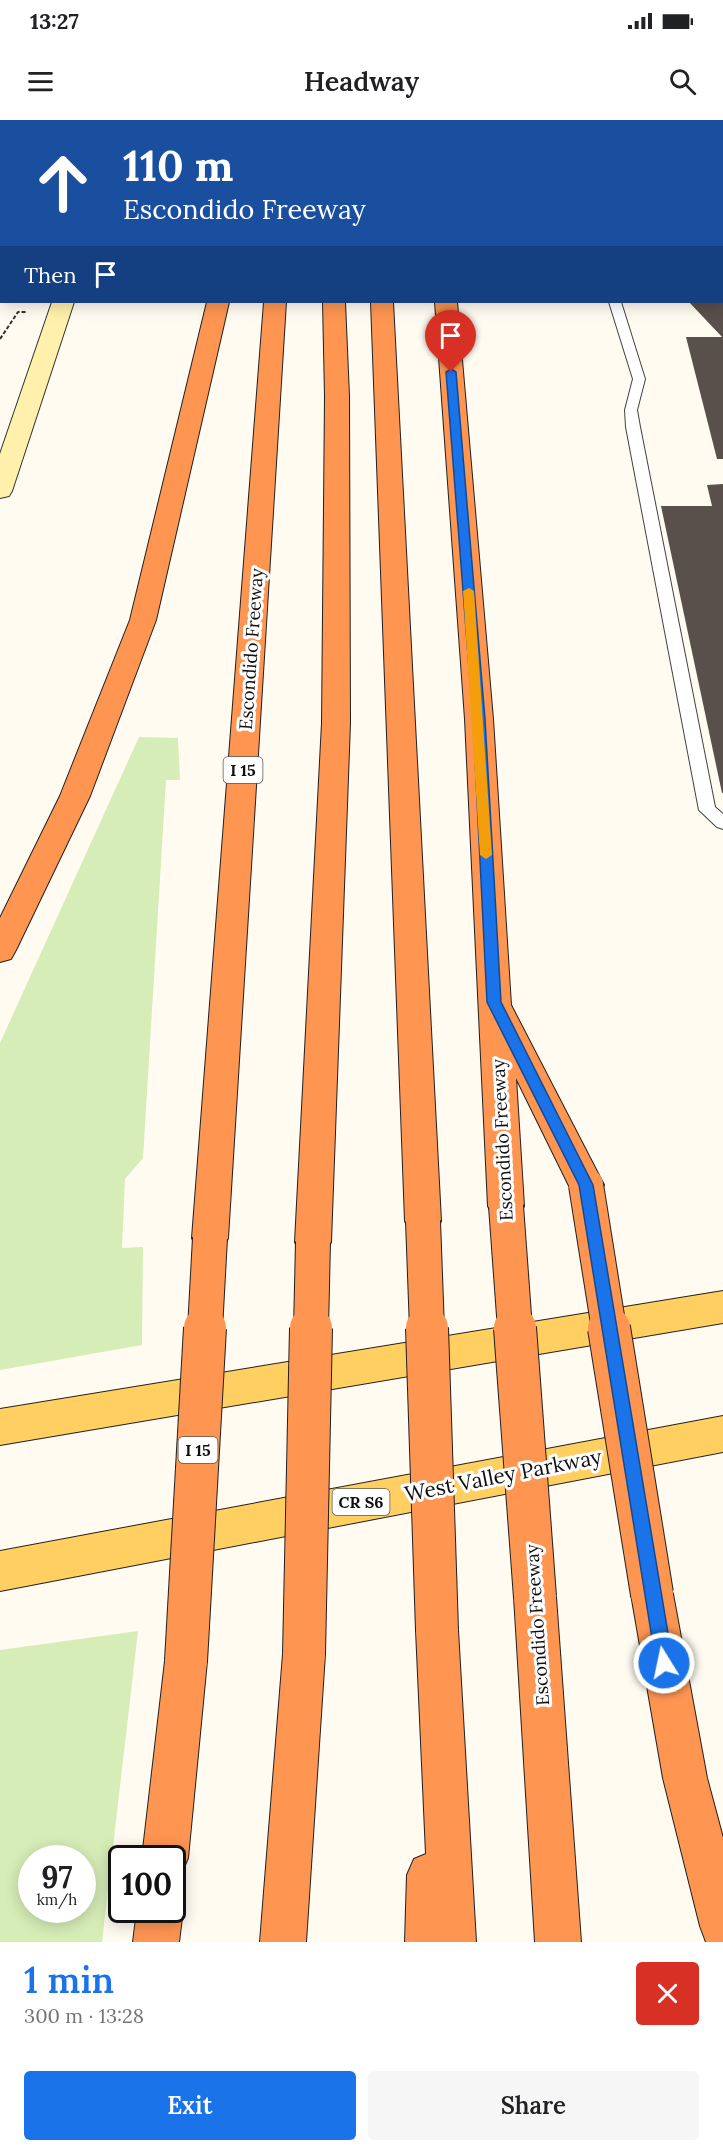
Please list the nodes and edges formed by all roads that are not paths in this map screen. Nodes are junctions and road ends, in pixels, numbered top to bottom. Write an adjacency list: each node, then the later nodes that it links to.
1 (63, 303): 8 (street)
2 (218, 303): 10 (highway)
3 (275, 303): 17 (highway, Escondido Freeway / I 15, bridge)
4 (334, 303): 18 (highway, bridge)
5 (382, 303): 16 (highway, bridge)
6 (446, 303): 11 (highway, Escondido Freeway)
7 (615, 303): 9 (lane)
8 (0, 491)
9 (723, 823)
10 (0, 950)
11 (494, 1002): 20 (highway, bridge); 26 (highway, Escondido Freeway, bridge)
12 (723, 1307): 13 (main road)
13 (0, 1427)
14 (723, 1434): 15 (main road, West Valley Parkway / CR S6)
15 (0, 1571)
16 (437, 1630): 24 (highway); 25 (highway)
17 (166, 1845)
18 (286, 1880): 22 (highway); 23 (highway)
19 (158, 1923): 21 (highway)
20 (723, 1926)
21 (156, 1942)
22 (283, 1942)
23 (303, 1942)
24 (428, 1942)
25 (453, 1942)
26 (558, 1942)

